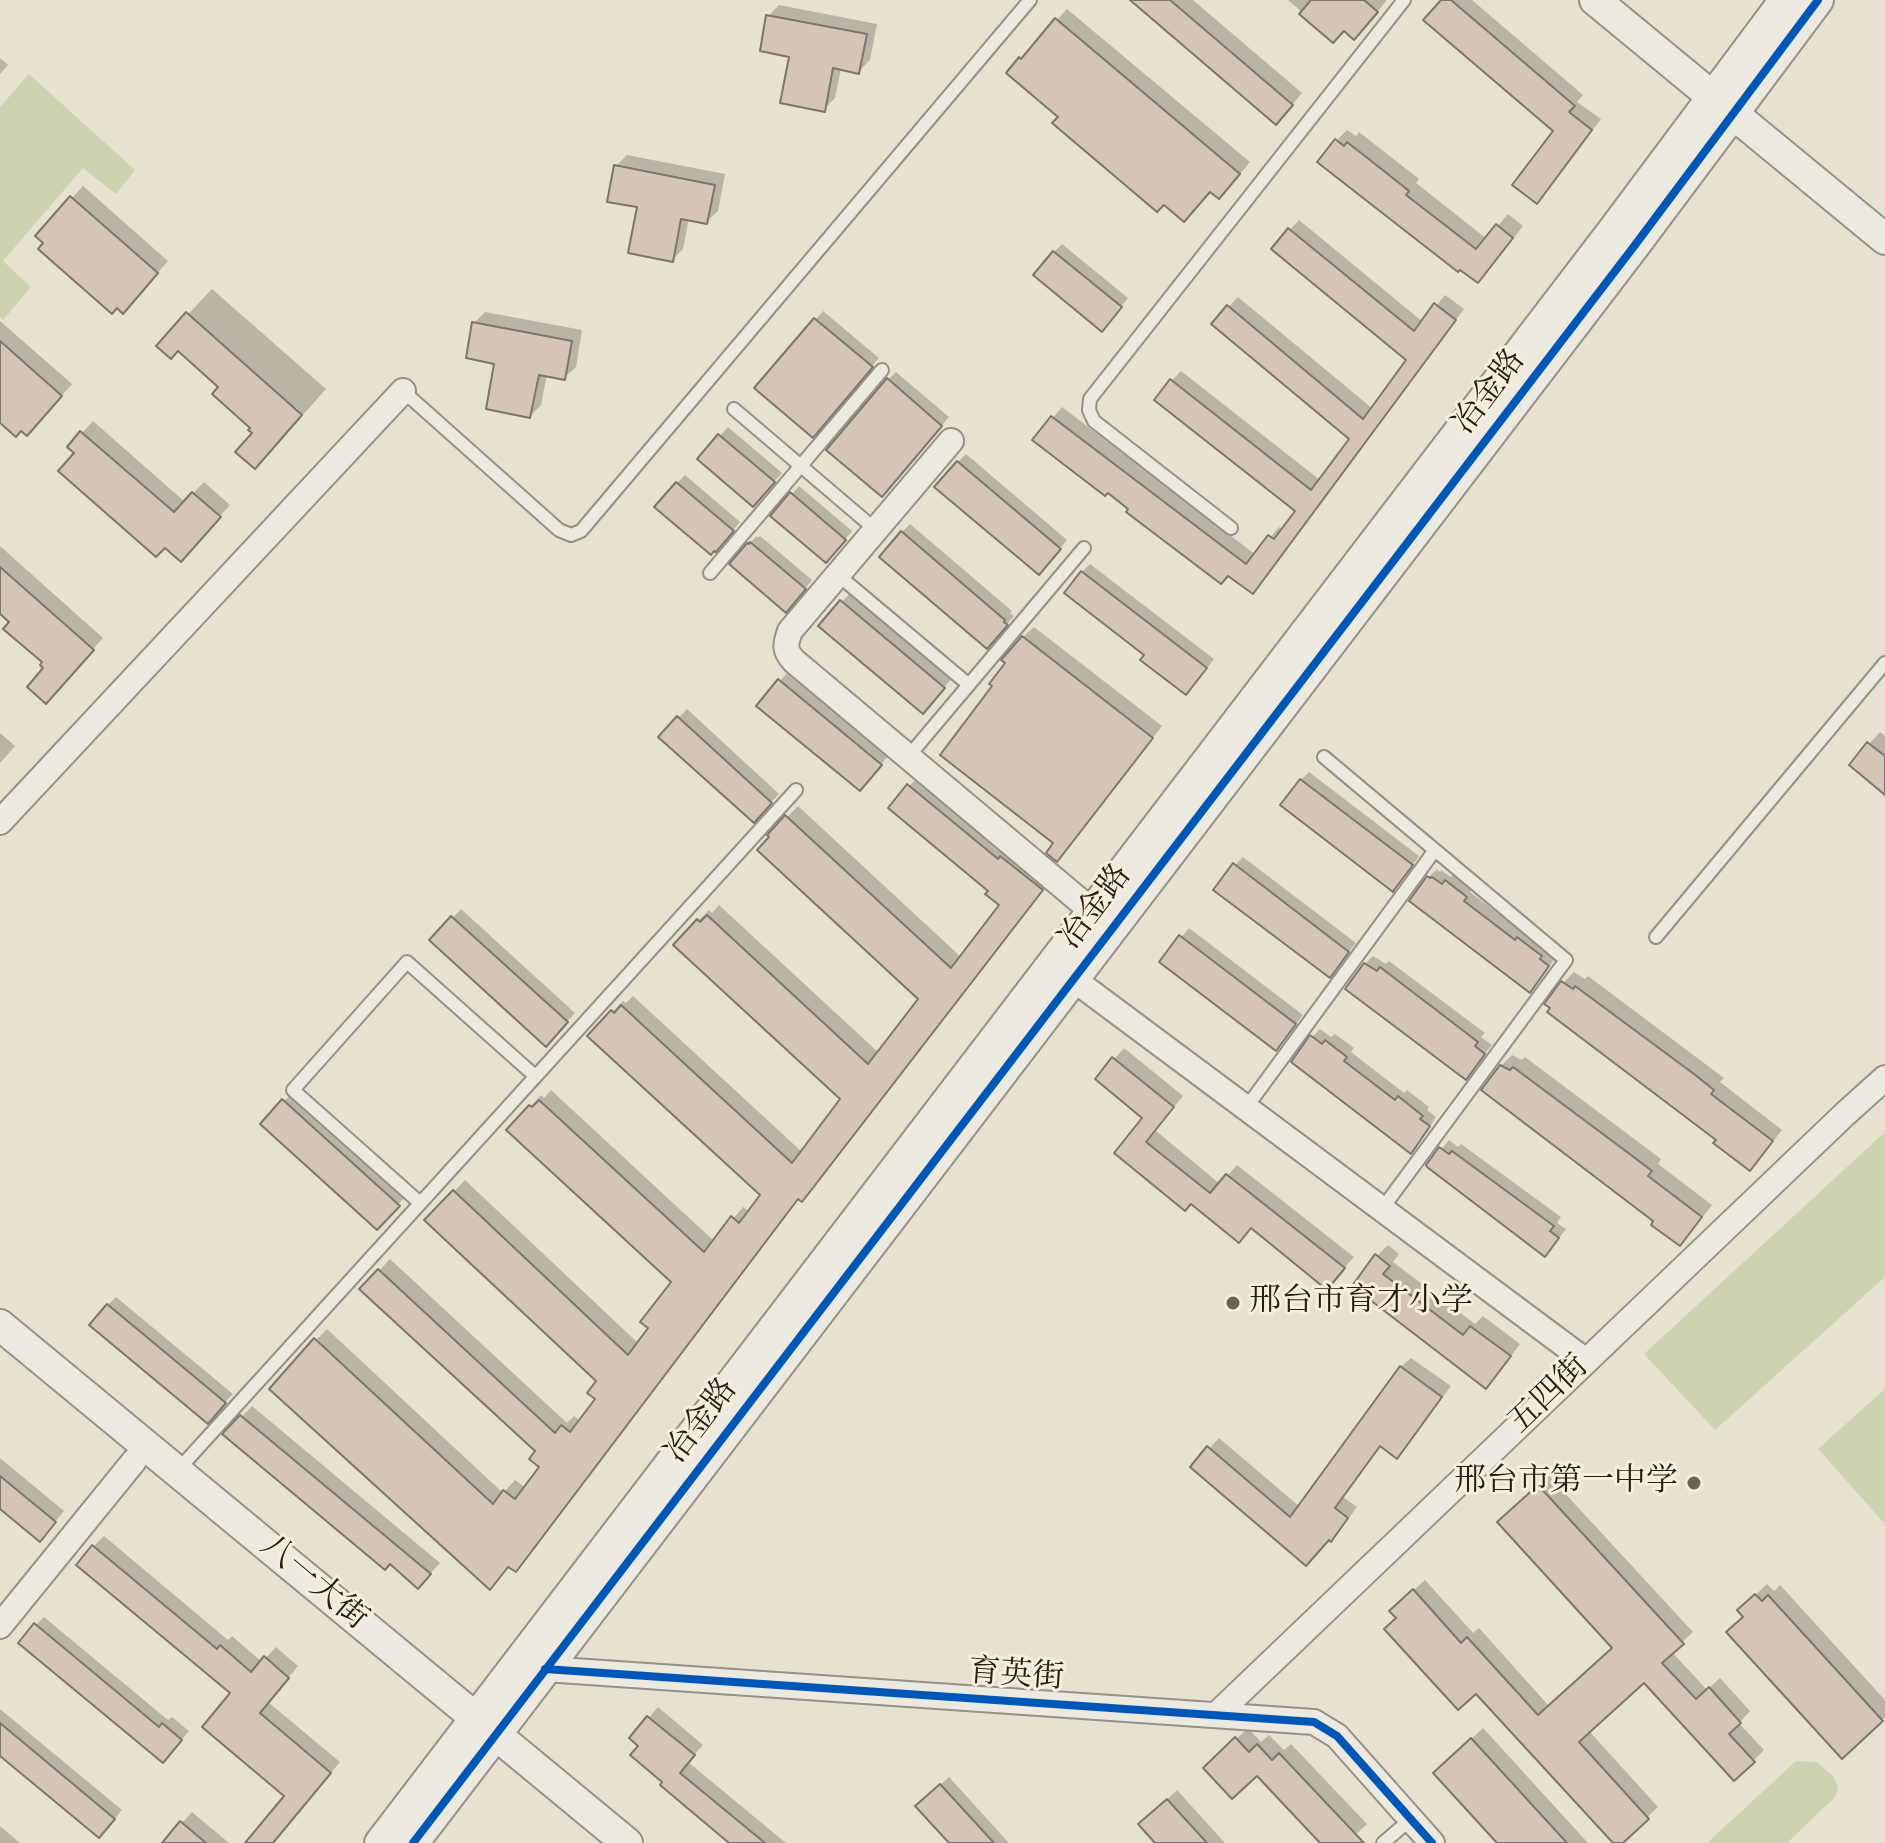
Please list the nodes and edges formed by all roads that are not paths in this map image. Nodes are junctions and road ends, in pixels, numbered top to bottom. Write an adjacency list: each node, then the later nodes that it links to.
1 (1030, 0): 11 (lane)
2 (1404, 0): 15 (lane)
3 (1595, 0): 7 (street)
4 (1625, 0): 7 (street)
5 (1785, 0): 7 (street, 冶金路)
6 (1818, 0): 7 (street, 冶金路)
7 (1728, 98): 8 (street); 9 (street); 27 (street, 冶金路); 29 (street, 冶金路)
8 (1885, 214)
9 (1885, 239)
10 (882, 370): 14 (lane)
11 (403, 391): 25 (street)
12 (734, 409): 14 (lane)
13 (951, 441): 16 (street)
14 (800, 466): 16 (lane); 18 (lane)
15 (1231, 528)
16 (876, 530): 19 (street)
17 (1084, 548): 21 (lane)
18 (710, 573)
19 (838, 575): 21 (lane); 22 (street)
20 (1885, 663): 28 (lane)
21 (969, 685): 22 (lane)
22 (908, 757): 27 (street)
23 (1324, 757): 26 (lane)
24 (796, 790): 30 (lane)
25 (0, 822)
26 (1435, 850): 32 (lane); 34 (lane)
27 (1092, 911): 43 (street, 冶金路)
28 (1656, 937)
29 (1073, 979): 32 (street); 41 (street, 冶金路)
30 (535, 1076): 33 (lane); 33 (lane)
31 (1885, 1078): 37 (street, 五四街)
32 (1246, 1108): 34 (street)
33 (420, 1203): 39 (lane)
34 (1382, 1209): 37 (street)
35 (0, 1325): 39 (street, 八一大街)
36 (0, 1350): 38 (street, 八一大街)
37 (1586, 1361): 42 (street, 五四街)
38 (134, 1461): 40 (street); 43 (street, 八一大街)
39 (177, 1471): 43 (street, 八一大街)
40 (0, 1626)
41 (545, 1669): 42 (street, 育英街); 43 (street, 冶金路)
42 (1216, 1715): 44 (street, 育英街)
43 (479, 1734): 45 (street, 冶金路); 46 (street, 冶金路); 47 (street, 八一大街); 48 (street, 八一大街)
44 (1411, 1819): 49 (lane); 50 (street, 育英街)
45 (380, 1843)
46 (413, 1843)
47 (597, 1843)
48 (627, 1843)
49 (1383, 1843)
50 (1432, 1843)

